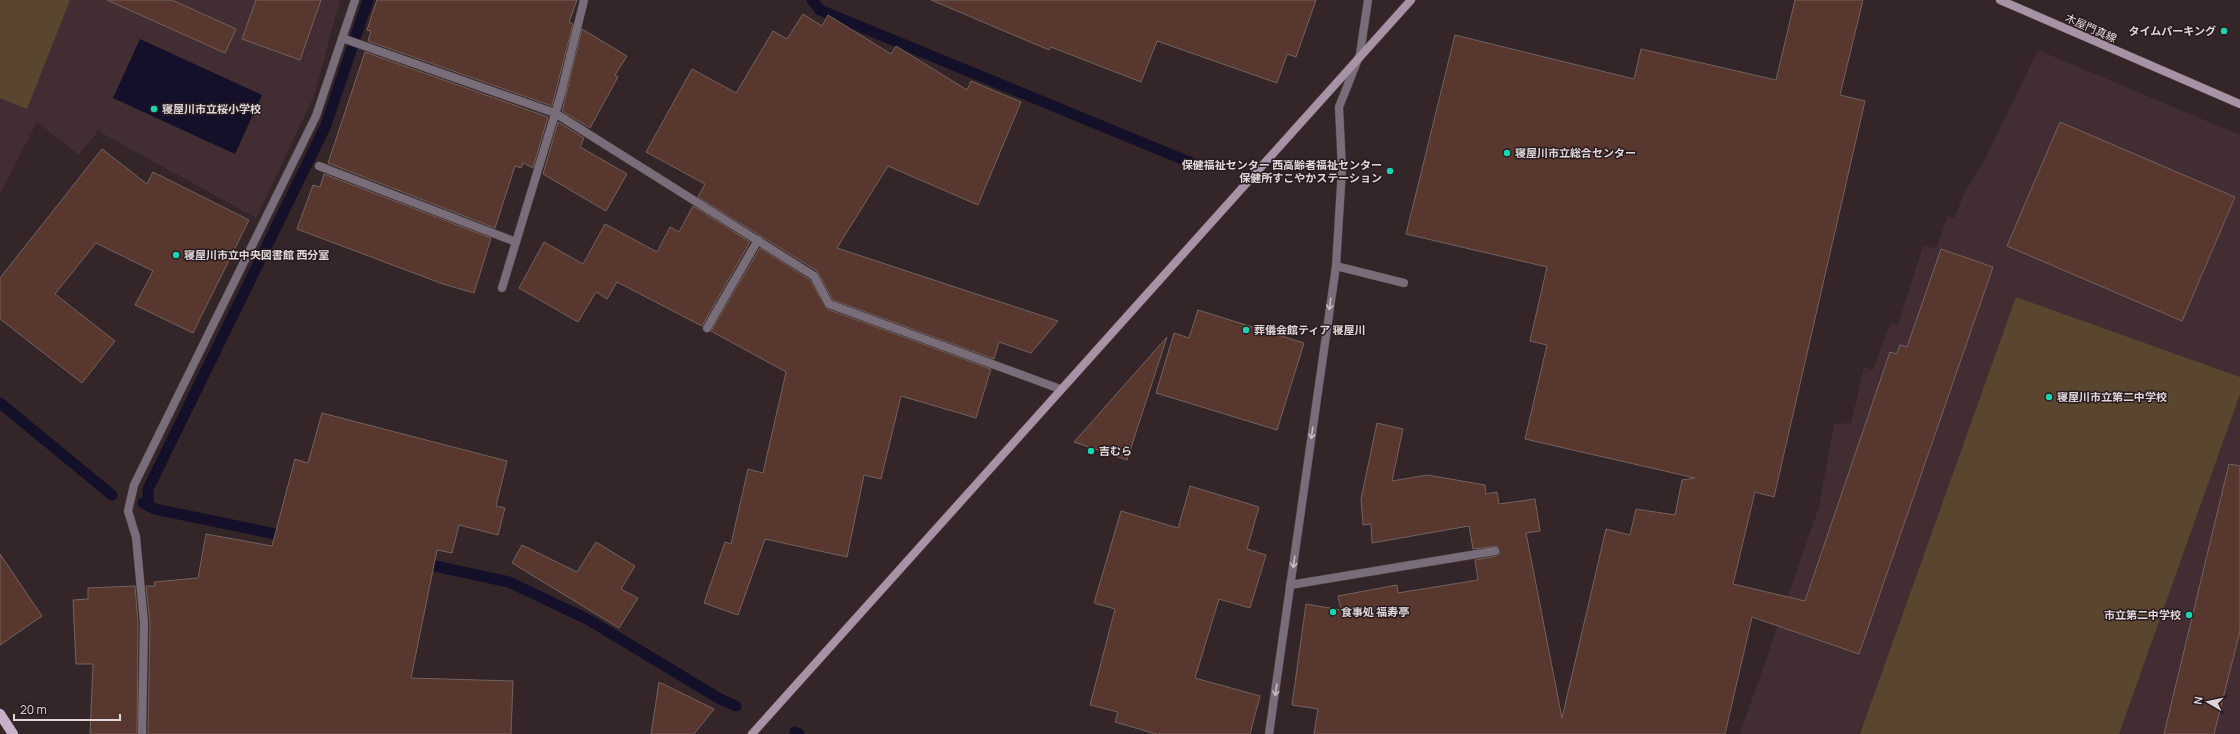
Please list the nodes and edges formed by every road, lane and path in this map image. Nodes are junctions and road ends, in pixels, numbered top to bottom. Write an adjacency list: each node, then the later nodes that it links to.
1 (355, 0): 6 (street)
2 (584, 0): 9 (street)
3 (1368, 0): 7 (street)
4 (1411, 0): 7 (street)
5 (2000, 0): 8 (street, 木屋門真線)
6 (342, 38): 9 (street); 22 (street)
7 (1360, 54): 13 (street); 17 (street)
8 (2240, 104)
9 (554, 113): 11 (street); 12 (street)
10 (319, 166): 12 (street)
11 (758, 240): 16 (street); 17 (street)
12 (516, 242): 15 (street)
13 (1336, 266): 14 (street); 19 (street, one-way to 19)
14 (1404, 283)
15 (502, 288)
16 (707, 328)
17 (1060, 389): 23 (street)
18 (1495, 551): 19 (street)
19 (1290, 585): 24 (street, one-way to 24)
20 (0, 714): 21 (main road)
21 (12, 734)
22 (142, 734)
23 (752, 734)
24 (1270, 734)

